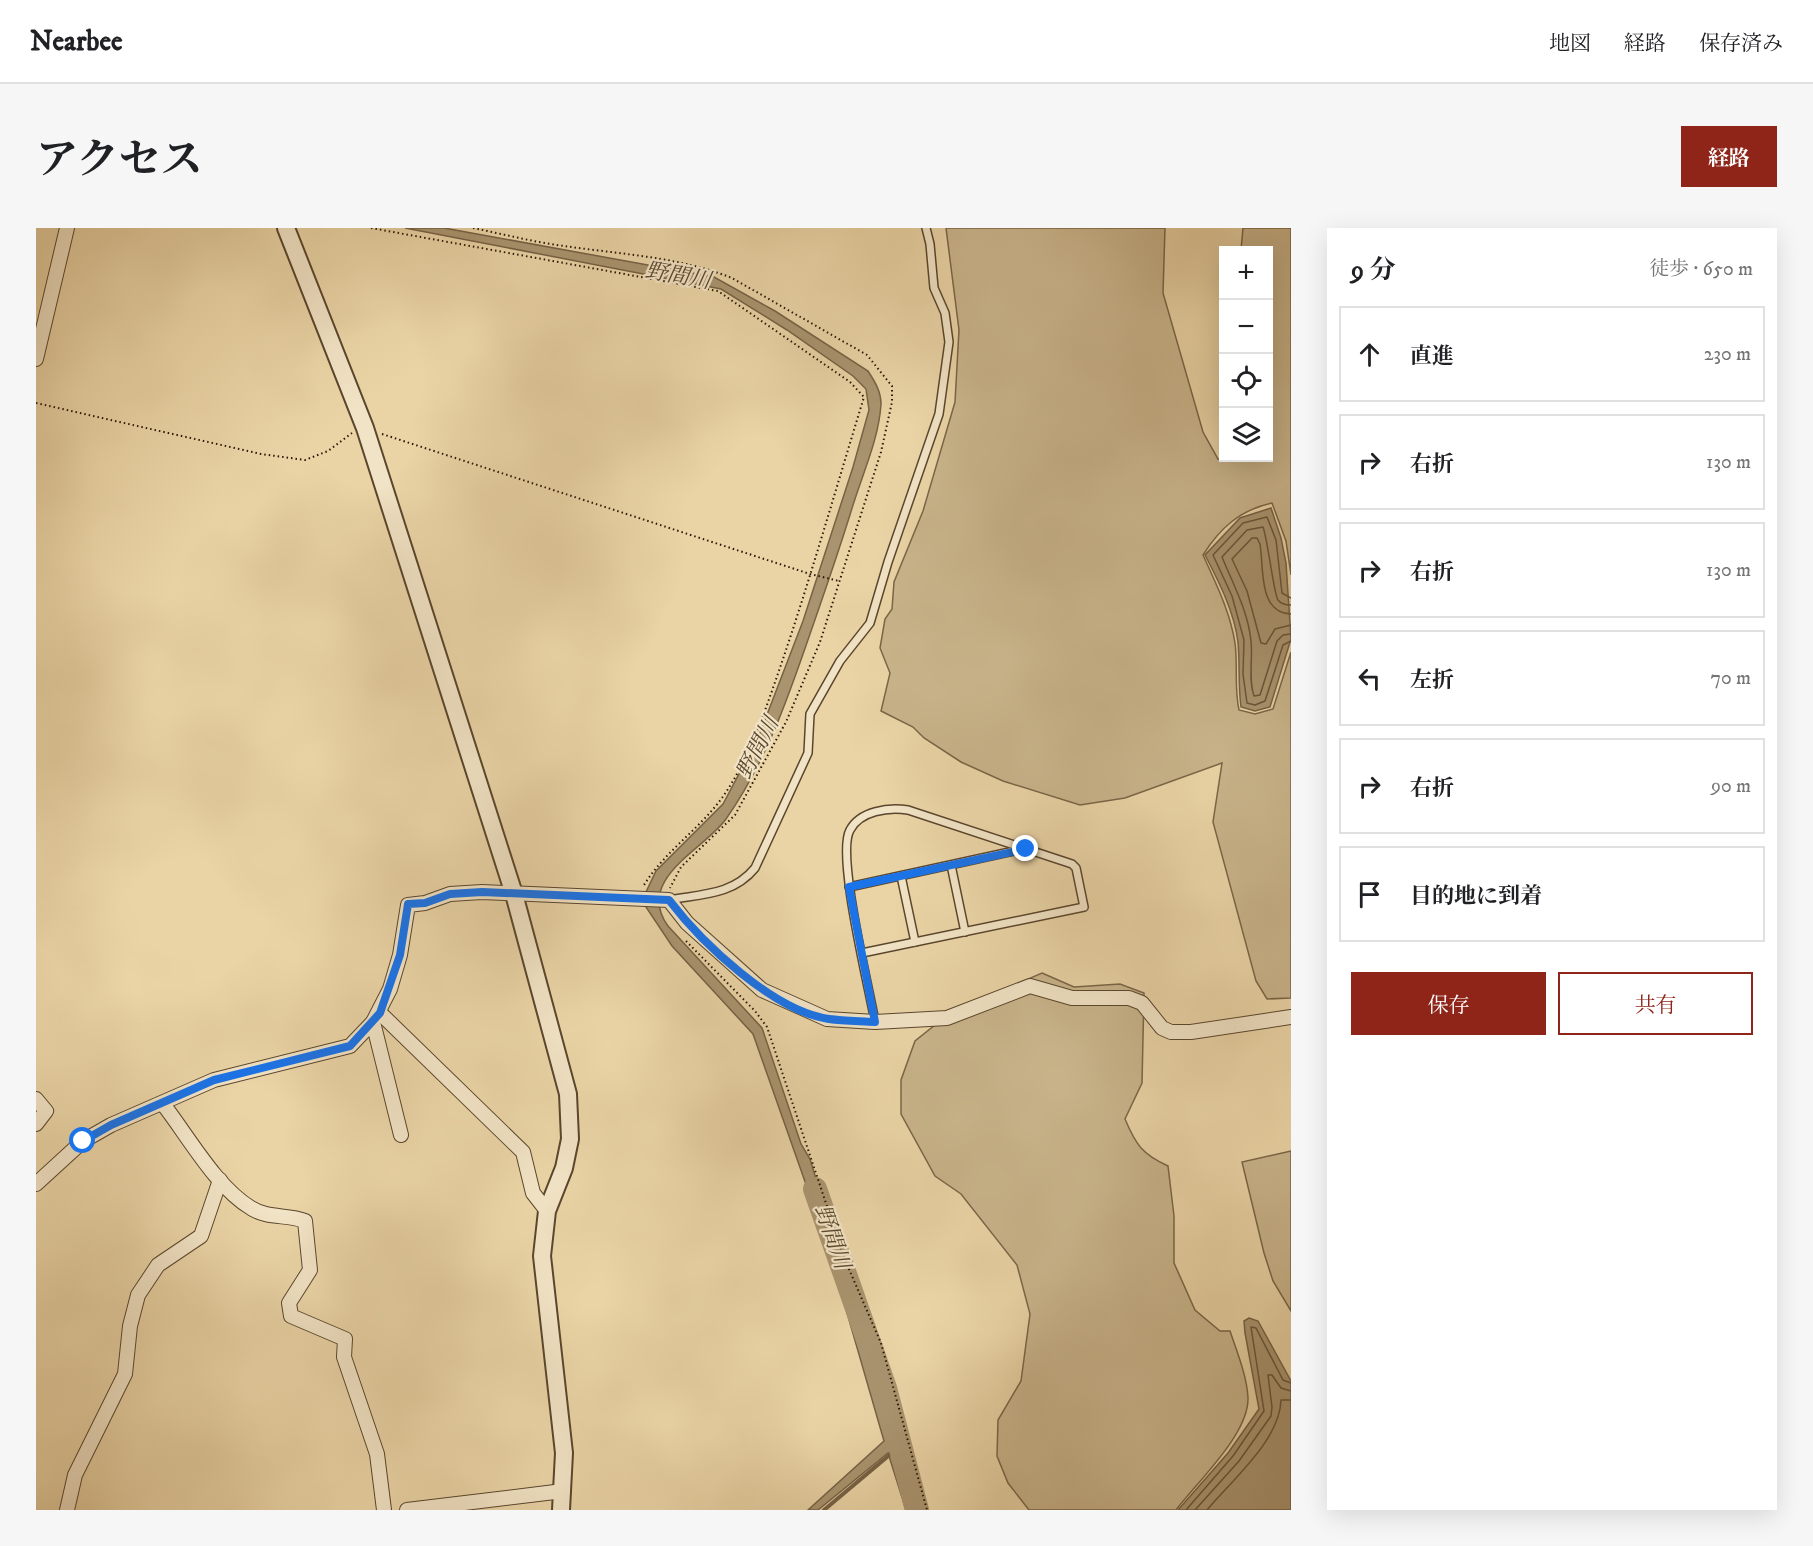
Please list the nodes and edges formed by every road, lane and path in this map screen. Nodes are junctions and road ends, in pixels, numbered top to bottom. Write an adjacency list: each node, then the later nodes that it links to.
1 (67, 228): 6 (street)
2 (286, 228): 8 (street)
3 (371, 228): 9 (path)
4 (473, 228): 10 (path)
5 (926, 228): 17 (lane)
6 (36, 358)
7 (36, 403): 8 (path)
8 (365, 428): 9 (path); 15 (street)
9 (810, 574): 10 (path); 16 (path)
10 (839, 581): 17 (path)
11 (1026, 849): 12 (lane); 14 (lane); 18 (lane)
12 (951, 865): 13 (lane); 18 (lane)
13 (901, 876): 14 (lane); 20 (lane)
14 (849, 887): 21 (lane)
15 (514, 894): 16 (street); 23 (street); 31 (street)
16 (641, 898): 17 (street)
17 (669, 900): 24 (street)
18 (965, 932): 20 (lane)
19 (682, 936): 37 (path)
20 (915, 942): 21 (lane)
21 (862, 953): 24 (lane)
22 (1291, 1017): 24 (street)
23 (377, 1018): 26 (street); 28 (street); 31 (street)
24 (875, 1022)
25 (36, 1099): 27 (street)
26 (163, 1104): 29 (street); 30 (street)
27 (36, 1124)
28 (401, 1135)
29 (220, 1180): 33 (street); 34 (street)
30 (36, 1184)
31 (547, 1210): 32 (street)
32 (562, 1491): 35 (street); 36 (street)
33 (67, 1510)
34 (384, 1510)
35 (408, 1510)
36 (561, 1510)
37 (927, 1510)

